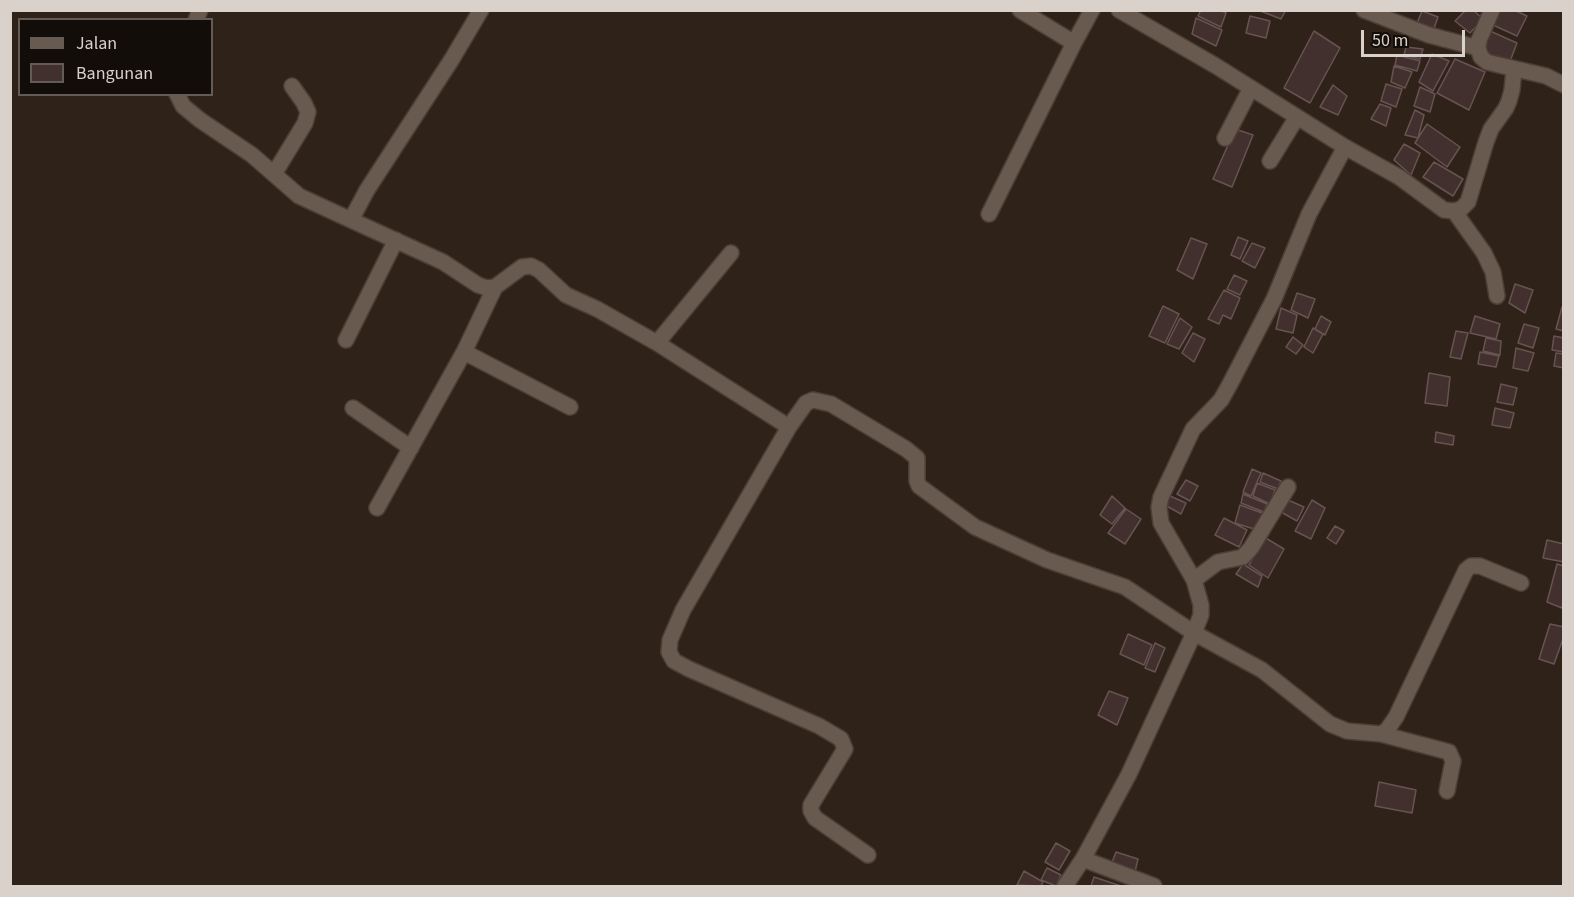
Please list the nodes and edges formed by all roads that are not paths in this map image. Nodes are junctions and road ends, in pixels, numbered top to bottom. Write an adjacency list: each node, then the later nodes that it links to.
1 (481, 10): 21 (street)
2 (1020, 10): 7 (street)
3 (1092, 10): 7 (street)
4 (1119, 10): 12 (street)
5 (1364, 10): 8 (street)
6 (1491, 10): 8 (street)
7 (1074, 43): 20 (street)
8 (1478, 48): 9 (street)
9 (1514, 69): 10 (street); 19 (street)
10 (1563, 85)
11 (292, 86): 18 (street)
12 (1251, 88): 14 (street); 15 (street)
13 (178, 96): 18 (street)
14 (1297, 117): 16 (street); 17 (street)
15 (1225, 138)
16 (1345, 147): 19 (street); 35 (street)
17 (1270, 160)
18 (274, 174): 21 (street)
19 (1454, 211): 25 (street)
20 (989, 214)
21 (351, 220): 22 (street)
22 (396, 240): 24 (street); 26 (street)
23 (731, 253): 27 (street)
24 (495, 287): 27 (street); 28 (street)
25 (1497, 296)
26 (346, 340)
27 (657, 343): 31 (street)
28 (464, 352): 29 (street); 32 (street)
29 (570, 407)
30 (353, 408): 32 (street)
31 (789, 427): 37 (street); 40 (street)
32 (411, 448): 34 (street)
33 (1288, 487): 35 (street)
34 (377, 508)
35 (1194, 580): 37 (street)
36 (1521, 583): 38 (street)
37 (1194, 633): 38 (street); 41 (street)
38 (1381, 734): 39 (street)
39 (1447, 791)
40 (868, 855)
41 (1083, 859): 42 (street); 43 (street)
42 (1065, 886)
43 (1154, 886)

